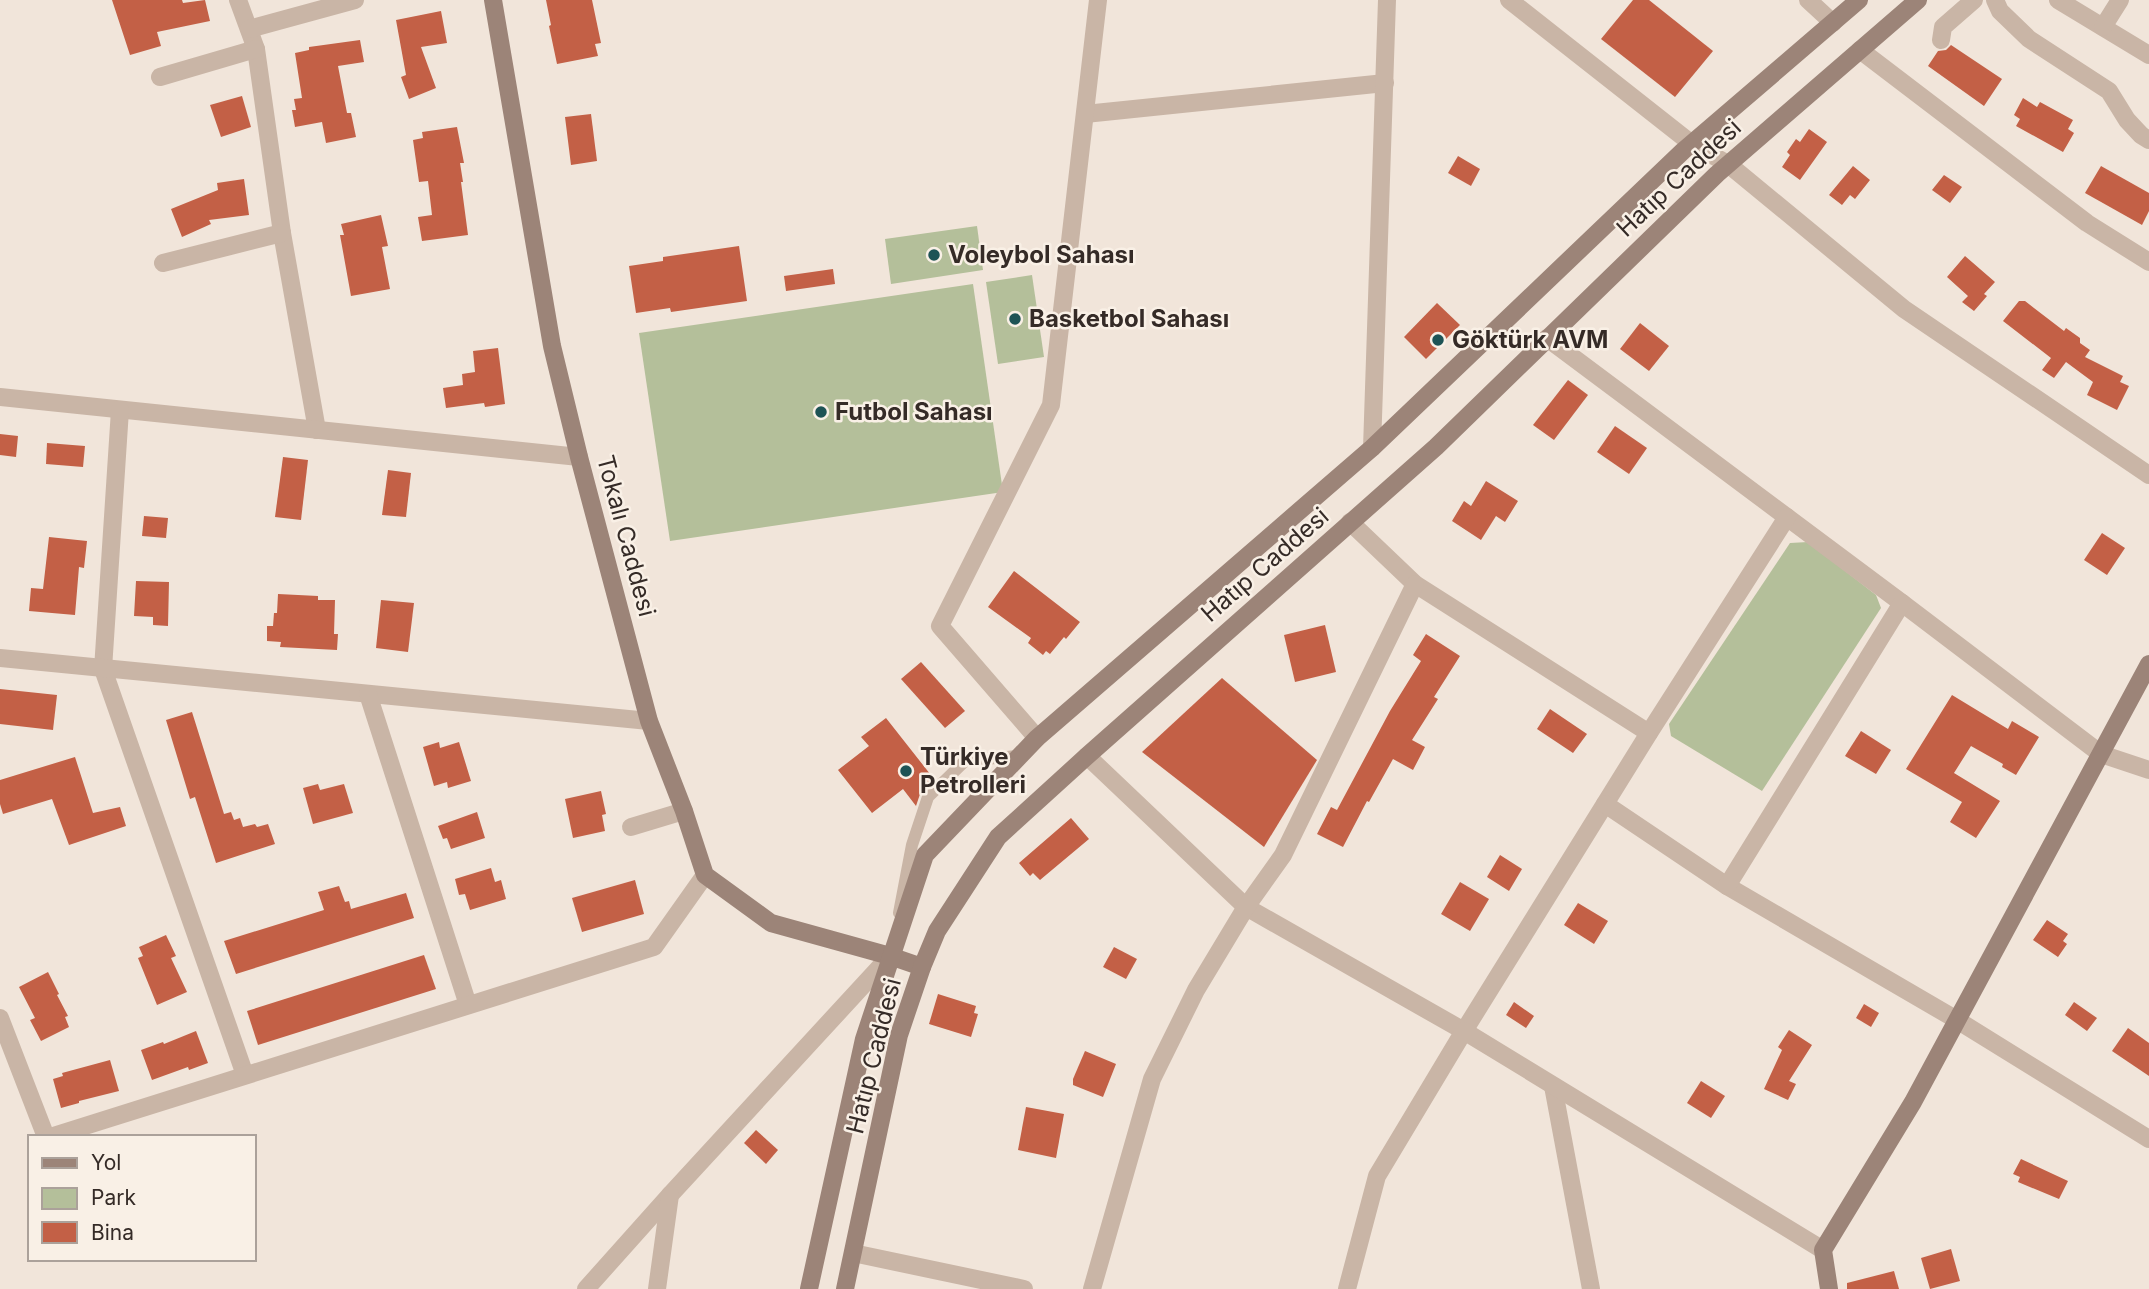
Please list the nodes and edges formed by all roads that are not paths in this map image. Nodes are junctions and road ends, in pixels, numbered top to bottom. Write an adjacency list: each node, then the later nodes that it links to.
1 (238, 0): 16 (street)
2 (355, 0): 16 (street)
3 (494, 0): 35 (main road, Tokalı Caddesi)
4 (1098, 0): 23 (street)
5 (1387, 0): 22 (street)
6 (1509, 0): 25 (street)
7 (1808, 0): 14 (street)
8 (1859, 0): 14 (main road, Hatıp Caddesi)
9 (1918, 0): 19 (main road, Hatıp Caddesi)
10 (1974, 0): 17 (street)
11 (1995, 0): 24 (street)
12 (2058, 0): 15 (street)
13 (2120, 0): 15 (street)
14 (1833, 23): 25 (main road, Hatıp Caddesi)
15 (2103, 27): 20 (street)
16 (248, 29): 18 (street)
17 (1941, 40)
18 (256, 49): 21 (street); 27 (street)
19 (1860, 50): 26 (main road, Hatıp Caddesi); 28 (street)
20 (2149, 55)
21 (160, 77)
22 (1384, 83): 23 (street); 34 (street)
23 (1085, 114): 47 (street)
24 (2149, 140)
25 (1692, 144): 26 (street); 34 (main road, Hatıp Caddesi)
26 (1728, 164): 30 (main road, Hatıp Caddesi); 36 (street)
27 (282, 233): 29 (street); 33 (street)
28 (2149, 262)
29 (163, 264)
30 (1547, 338): 37 (street); 38 (main road, Hatıp Caddesi)
31 (0, 397): 32 (street)
32 (120, 410): 33 (street); 43 (street)
33 (317, 430): 35 (street)
34 (1372, 448): 47 (main road, Hatıp Caddesi)
35 (579, 457): 45 (main road, Tokalı Caddesi)
36 (2149, 475)
37 (1787, 517): 40 (street); 46 (street)
38 (1350, 522): 39 (street); 50 (main road, Hatıp Caddesi)
39 (1415, 584): 46 (street); 57 (street)
40 (1902, 603): 48 (street); 56 (street)
41 (0, 657): 43 (street)
42 (2149, 664): 48 (main road)
43 (103, 668): 44 (street); 64 (street)
44 (368, 694): 45 (street); 60 (street)
45 (649, 721): 53 (main road, Tokalı Caddesi)
46 (1649, 733): 52 (street)
47 (1037, 738): 49 (main road, Hatıp Caddesi)
48 (2101, 754): 51 (street); 62 (main road)
49 (1017, 756): 58 (main road, Hatıp Caddesi); 58 (lane)
50 (1087, 756): 57 (street); 59 (main road, Hatıp Caddesi)
51 (2149, 771)
52 (1605, 804): 56 (street); 63 (street)
53 (684, 811): 54 (street); 55 (main road, Tokalı Caddesi)
54 (631, 827)
55 (705, 875): 58 (main road); 60 (street)
56 (1727, 886): 62 (street)
57 (1246, 907): 63 (street); 77 (street)
58 (890, 956): 59 (main road); 69 (street); 74 (main road, Hatıp Caddesi)
59 (922, 967): 71 (main road, Hatıp Caddesi)
60 (468, 1005): 64 (street)
61 (0, 1018): 66 (street)
62 (1957, 1020): 68 (street); 70 (main road)
63 (1464, 1031): 65 (street); 78 (street)
64 (245, 1076): 67 (street)
65 (1553, 1086): 70 (street); 79 (street)
66 (47, 1135)
67 (54, 1135)
68 (2149, 1139)
69 (670, 1195): 72 (street); 73 (street)
70 (1823, 1250): 80 (main road)
71 (853, 1253): 75 (main road, Hatıp Caddesi); 76 (street)
72 (586, 1289)
73 (657, 1289)
74 (809, 1289)
75 (845, 1289)
76 (1024, 1289)
77 (1092, 1289)
78 (1347, 1289)
79 (1591, 1289)
80 (1829, 1289)

